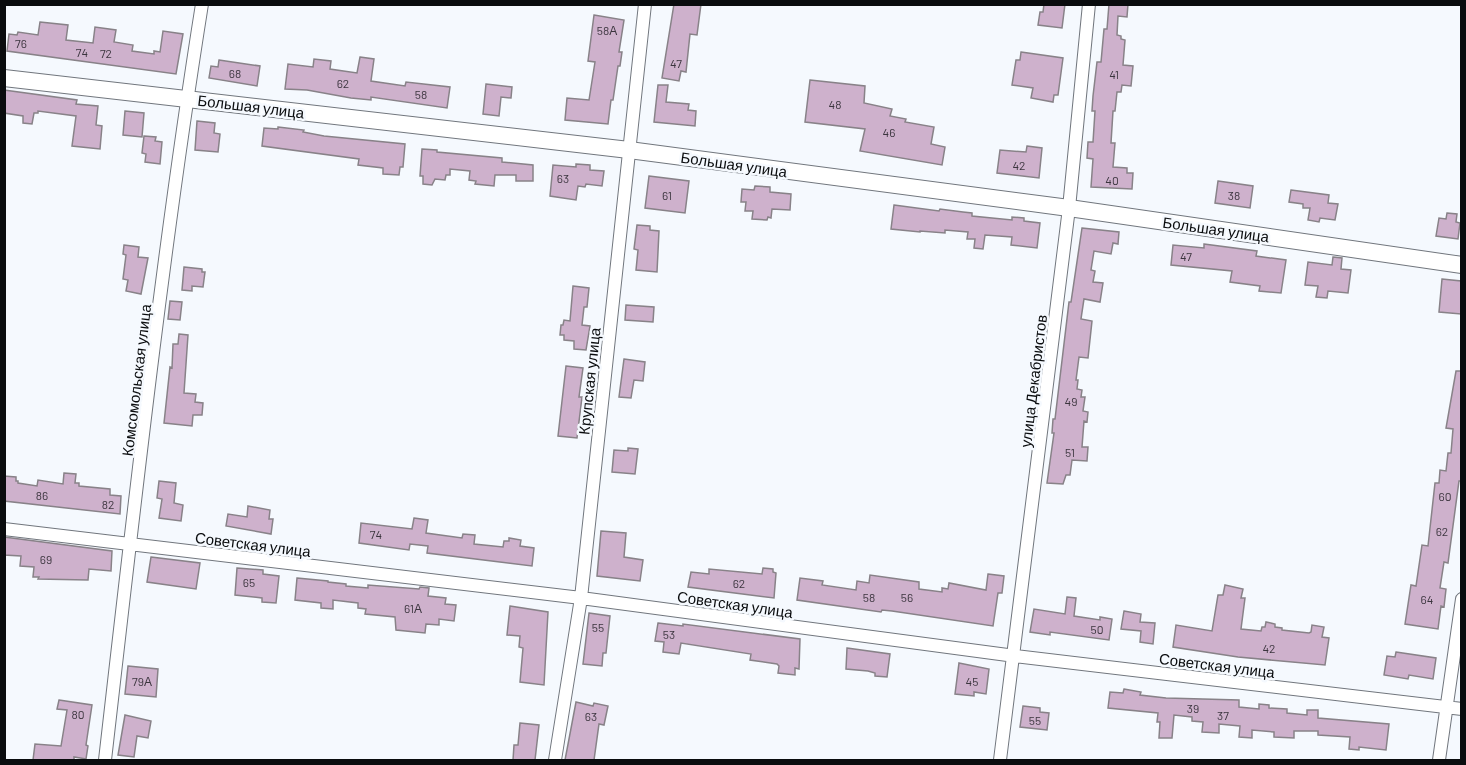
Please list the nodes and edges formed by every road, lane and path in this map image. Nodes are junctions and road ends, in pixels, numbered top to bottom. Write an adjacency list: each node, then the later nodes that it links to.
1 (202, 4): 5 (street, Комсомольская улица)
2 (645, 4): 6 (street, Крупская улица)
3 (1089, 4): 7 (street, улица Декабристов)
4 (4, 78): 5 (street, Большая улица)
5 (187, 99): 6 (street, Большая улица); 10 (street, Комсомольская улица)
6 (629, 150): 7 (street, Большая улица); 11 (street, Крупская улица)
7 (1069, 208): 8 (street, Большая улица); 13 (street, улица Декабристов)
8 (1461, 265)
9 (4, 529): 10 (street, Советская улица)
10 (130, 544): 11 (street, Советская улица); 16 (street, Комсомольская улица)
11 (581, 598): 13 (street, Советская улица); 17 (street, Крупская улица)
12 (1461, 599): 14 (street)
13 (1015, 656): 14 (street, Советская улица); 18 (street, улица Декабристов)
14 (1447, 707): 15 (street, Советская улица); 19 (street)
15 (1461, 709)
16 (105, 760)
17 (555, 760)
18 (1000, 760)
19 (1439, 760)

